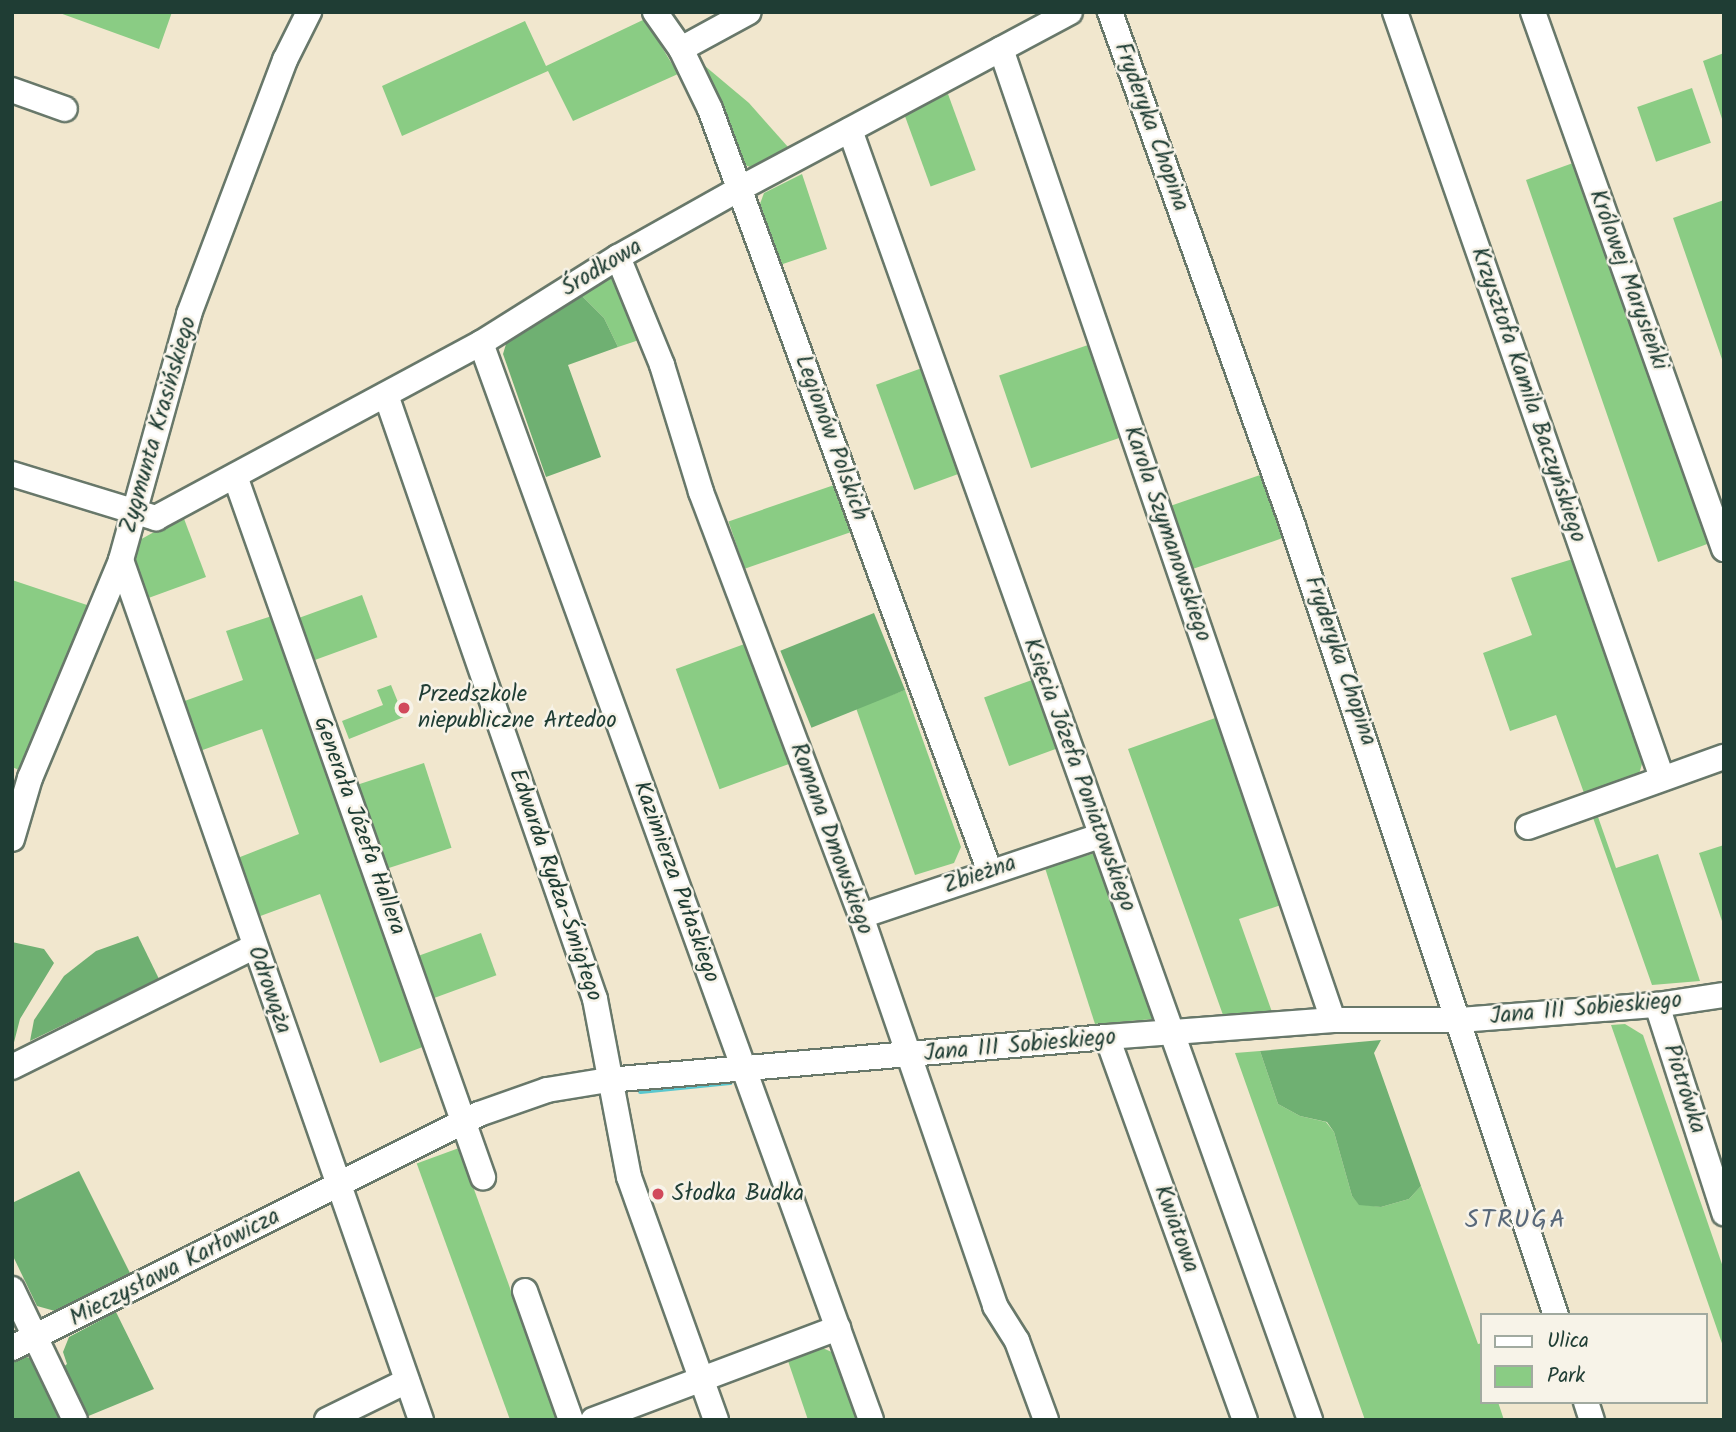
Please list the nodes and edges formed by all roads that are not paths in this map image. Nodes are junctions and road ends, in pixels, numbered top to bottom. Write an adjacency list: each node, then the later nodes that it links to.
1 (309, 12): 19 (street, Zygmunta Krasińskiego)
2 (655, 12): 8 (street, Legionów Polskich)
3 (749, 12): 8 (street)
4 (1070, 12): 9 (street, Środkowa)
5 (1110, 12): 33 (street, Fryderyka Chopina)
6 (1395, 12): 23 (street, Krzysztofa Kamila Baczyńskiego)
7 (1533, 12): 20 (street, Królowej Marysieńki)
8 (681, 49): 13 (street, Legionów Polskich)
9 (1000, 49): 12 (street, Środkowa); 32 (street, Karola Szymanowskiego)
10 (12, 90): 11 (street)
11 (65, 109)
12 (850, 130): 13 (street, Środkowa); 25 (street, Księcia Józefa Poniatowskiego)
13 (739, 190): 14 (street, Środkowa); 27 (street, Legionów Polskich)
14 (618, 257): 15 (street, Środkowa); 28 (street, Romana Dmowskiego)
15 (481, 343): 16 (street, Środkowa); 38 (street, Kazimierza Pułaskiego)
16 (386, 396): 18 (street, Środkowa); 39 (street, Edwarda Rydza-Śmigłego)
17 (12, 474): 19 (street, Środkowa)
18 (235, 476): 19 (street, Środkowa); 40 (street, Generała Józefa Hallera)
19 (135, 512): 21 (street, Zygmunta Krasińskiego)
20 (1724, 549)
21 (121, 559): 26 (street, Zygmunta Krasińskiego); 29 (street, Odrowąża)
22 (1724, 757): 23 (street)
23 (1662, 778): 24 (street)
24 (1528, 828)
25 (1100, 836): 27 (street, Zbieżna); 34 (street, Księcia Józefa Poniatowskiego)
26 (12, 839)
27 (990, 872): 28 (street, Zbieżna)
28 (860, 916): 36 (street, Romana Dmowskiego)
29 (254, 947): 37 (street); 42 (street, Odrowąża)
30 (1724, 995): 31 (street, Jana III Sobieskiego)
31 (1657, 1005): 33 (street, Jana III Sobieskiego); 43 (street, Piotrówka)
32 (1333, 1020): 33 (street, Jana III Sobieskiego); 34 (street, Jana III Sobieskiego)
33 (1460, 1020): 46 (street, Fryderyka Chopina)
34 (1171, 1034): 35 (street, Jana III Sobieskiego); 61 (street, Księcia Józefa Poniatowskiego)
35 (1107, 1037): 36 (street, Jana III Sobieskiego); 60 (street, Kwiatowa)
36 (908, 1057): 38 (street, Jana III Sobieskiego); 59 (street, Romana Dmowskiego)
37 (12, 1067)
38 (744, 1069): 39 (street, Jana III Sobieskiego); 47 (street, Kazimierza Pułaskiego)
39 (608, 1080): 40 (street, Jana III Sobieskiego); 50 (street, Edwarda Rydza-Śmigłego)
40 (465, 1121): 41 (street, Generała Józefa Hallera); 42 (street, Jana III Sobieskiego)
41 (483, 1177)
42 (338, 1186): 48 (street, Mieczysława Karłowicza); 51 (street, Odrowąża)
43 (1723, 1208)
44 (12, 1289): 48 (street)
45 (525, 1291): 55 (street)
46 (1555, 1313)
47 (838, 1328): 50 (street); 58 (street, Kazimierza Pułaskiego)
48 (36, 1338): 49 (street, Mieczysława Karłowicza); 52 (street)
49 (12, 1348)
50 (701, 1377): 56 (street); 57 (street, Edwarda Rydza-Śmigłego)
51 (407, 1381): 53 (street); 54 (street, Odrowąża)
52 (75, 1420)
53 (327, 1420)
54 (421, 1420)
55 (571, 1420)
56 (593, 1420)
57 (716, 1420)
58 (871, 1420)
59 (1046, 1420)
60 (1245, 1420)
61 (1310, 1420)

